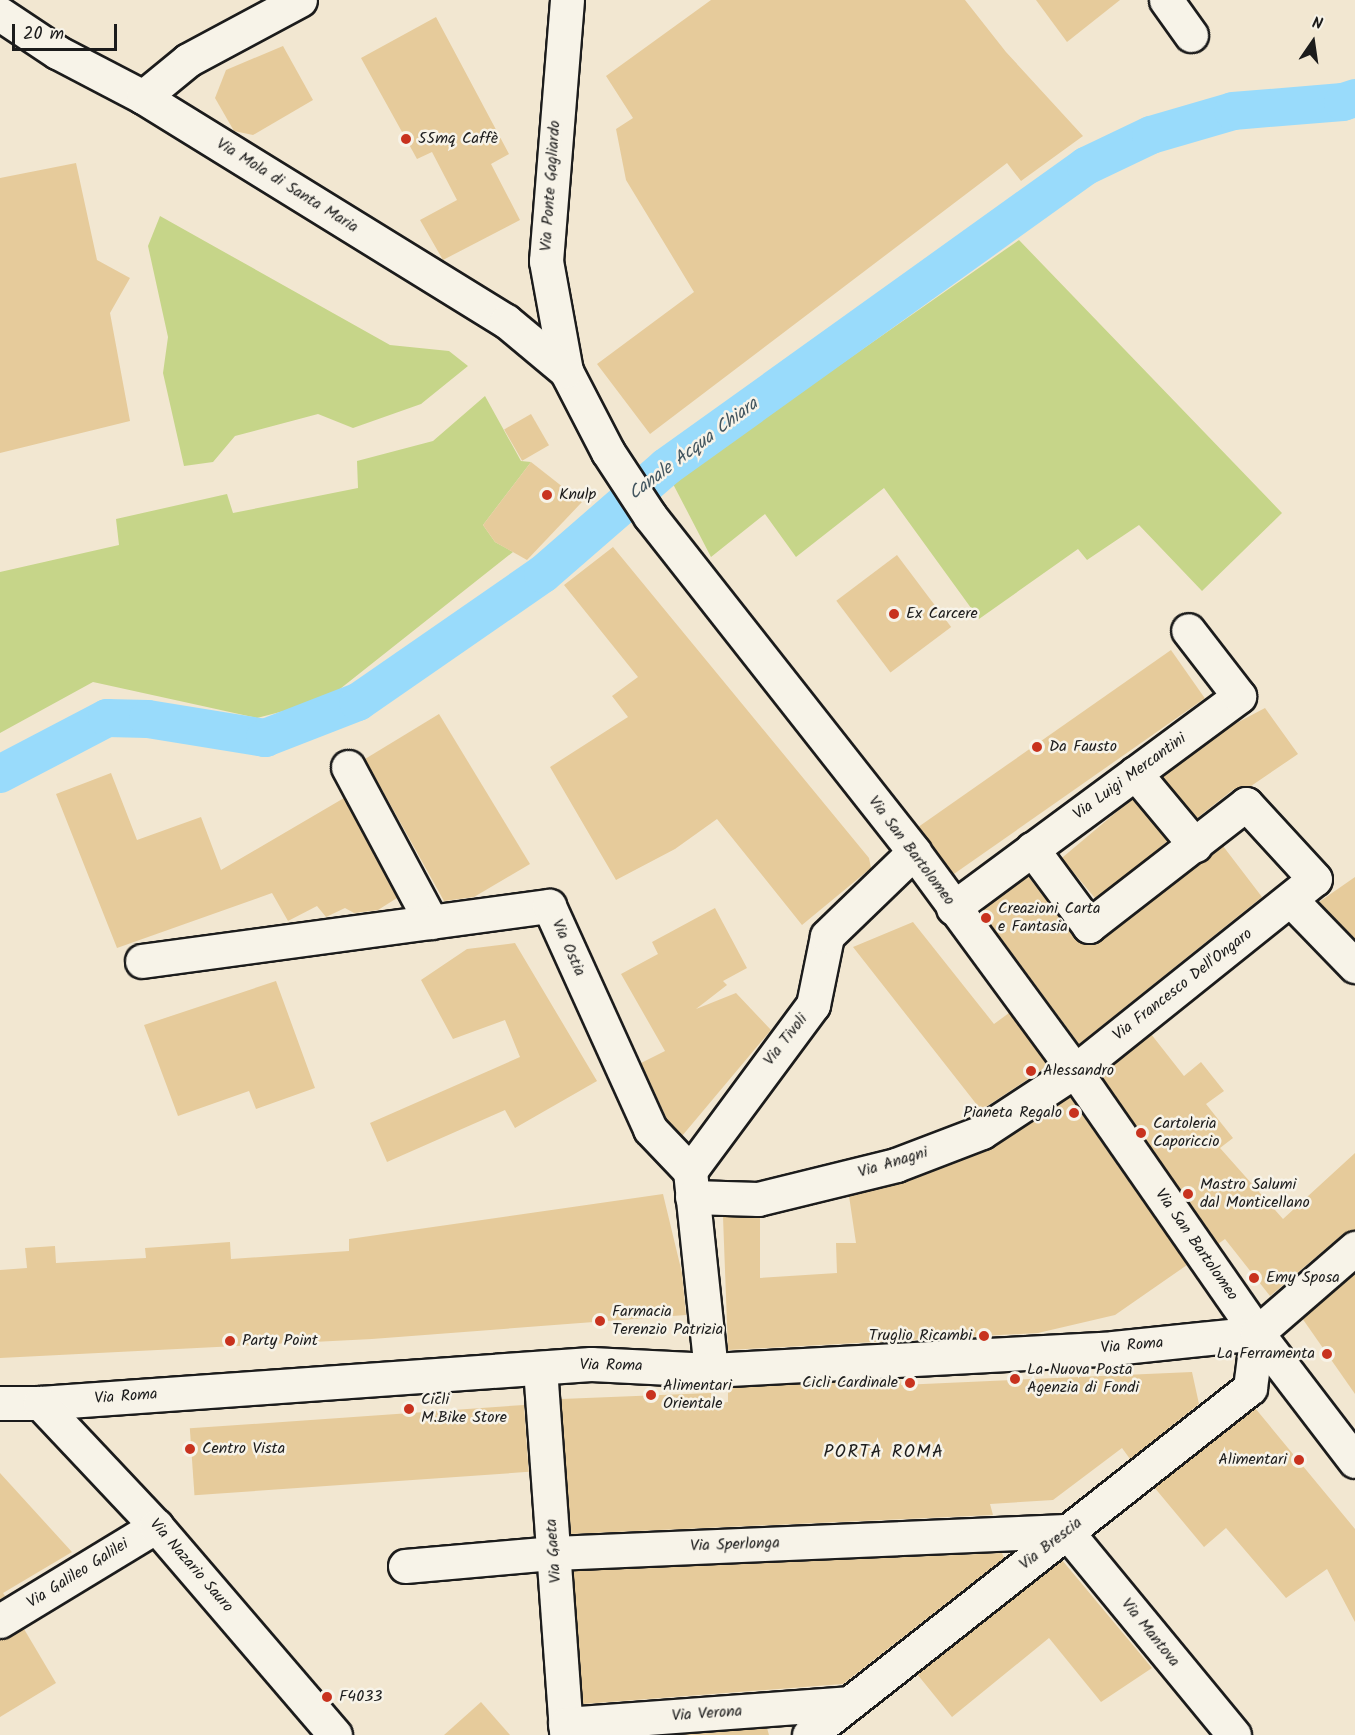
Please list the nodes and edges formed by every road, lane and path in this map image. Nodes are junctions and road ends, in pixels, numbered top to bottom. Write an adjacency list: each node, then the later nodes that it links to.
1 (300, 0): 6 (street)
2 (1166, 0): 5 (street)
3 (558, 4): 7 (street, Via Ponte Gagliardo)
4 (0, 14): 6 (street, Via Mola di Santa Maria)
5 (1191, 35)
6 (143, 97): 7 (street, Via Mola di Santa Maria)
7 (567, 371): 13 (street, Via San Bartolomeo)
8 (1188, 630): 10 (street, Via Luigi Mercantini)
9 (348, 767): 16 (street)
10 (1135, 773): 11 (street); 12 (street, Via Luigi Mercantini)
11 (1195, 845): 12 (street); 14 (street, Via Francesco Dell'Ongaro)
12 (1032, 849): 15 (street, Via Luigi Mercantini)
13 (914, 852): 15 (street, Via San Bartolomeo); 20 (street, Via Tivoli)
14 (1292, 900): 18 (street); 19 (street, Via Francesco Dell'Ongaro)
15 (953, 908): 19 (street, Via San Bartolomeo)
16 (430, 922): 17 (street, Via Ostia); 20 (street, Via Ostia)
17 (142, 961)
18 (1355, 966)
19 (1075, 1071): 20 (street, Via Anagni); 22 (street, Via San Bartolomeo)
20 (691, 1184): 24 (street)
21 (1355, 1248): 22 (street)
22 (1257, 1333): 24 (street, Via Roma); 27 (street, Via San Bartolomeo); 29 (street, Via Brescia)
23 (540, 1368): 24 (street, Via Roma); 25 (street, Via Roma); 30 (street, Via Gaeta)
24 (711, 1370)
25 (40, 1403): 26 (street, Via Roma); 28 (street, Via Nazario Sauro)
26 (0, 1404)
27 (1355, 1461)
28 (156, 1526): 32 (street, Via Galileo Galilei); 35 (street, Via Nazario Sauro)
29 (1066, 1531): 30 (street, Via Sperlonga); 33 (street, Via Brescia); 37 (street, Via Mantova)
30 (554, 1553): 31 (street, Via Sperlonga); 34 (street, Via Gaeta)
31 (405, 1566)
32 (0, 1622)
33 (848, 1703): 34 (street, Via Verona); 36 (street, Via Brescia)
34 (565, 1730)
35 (335, 1735)
36 (809, 1735)
37 (1234, 1735)

